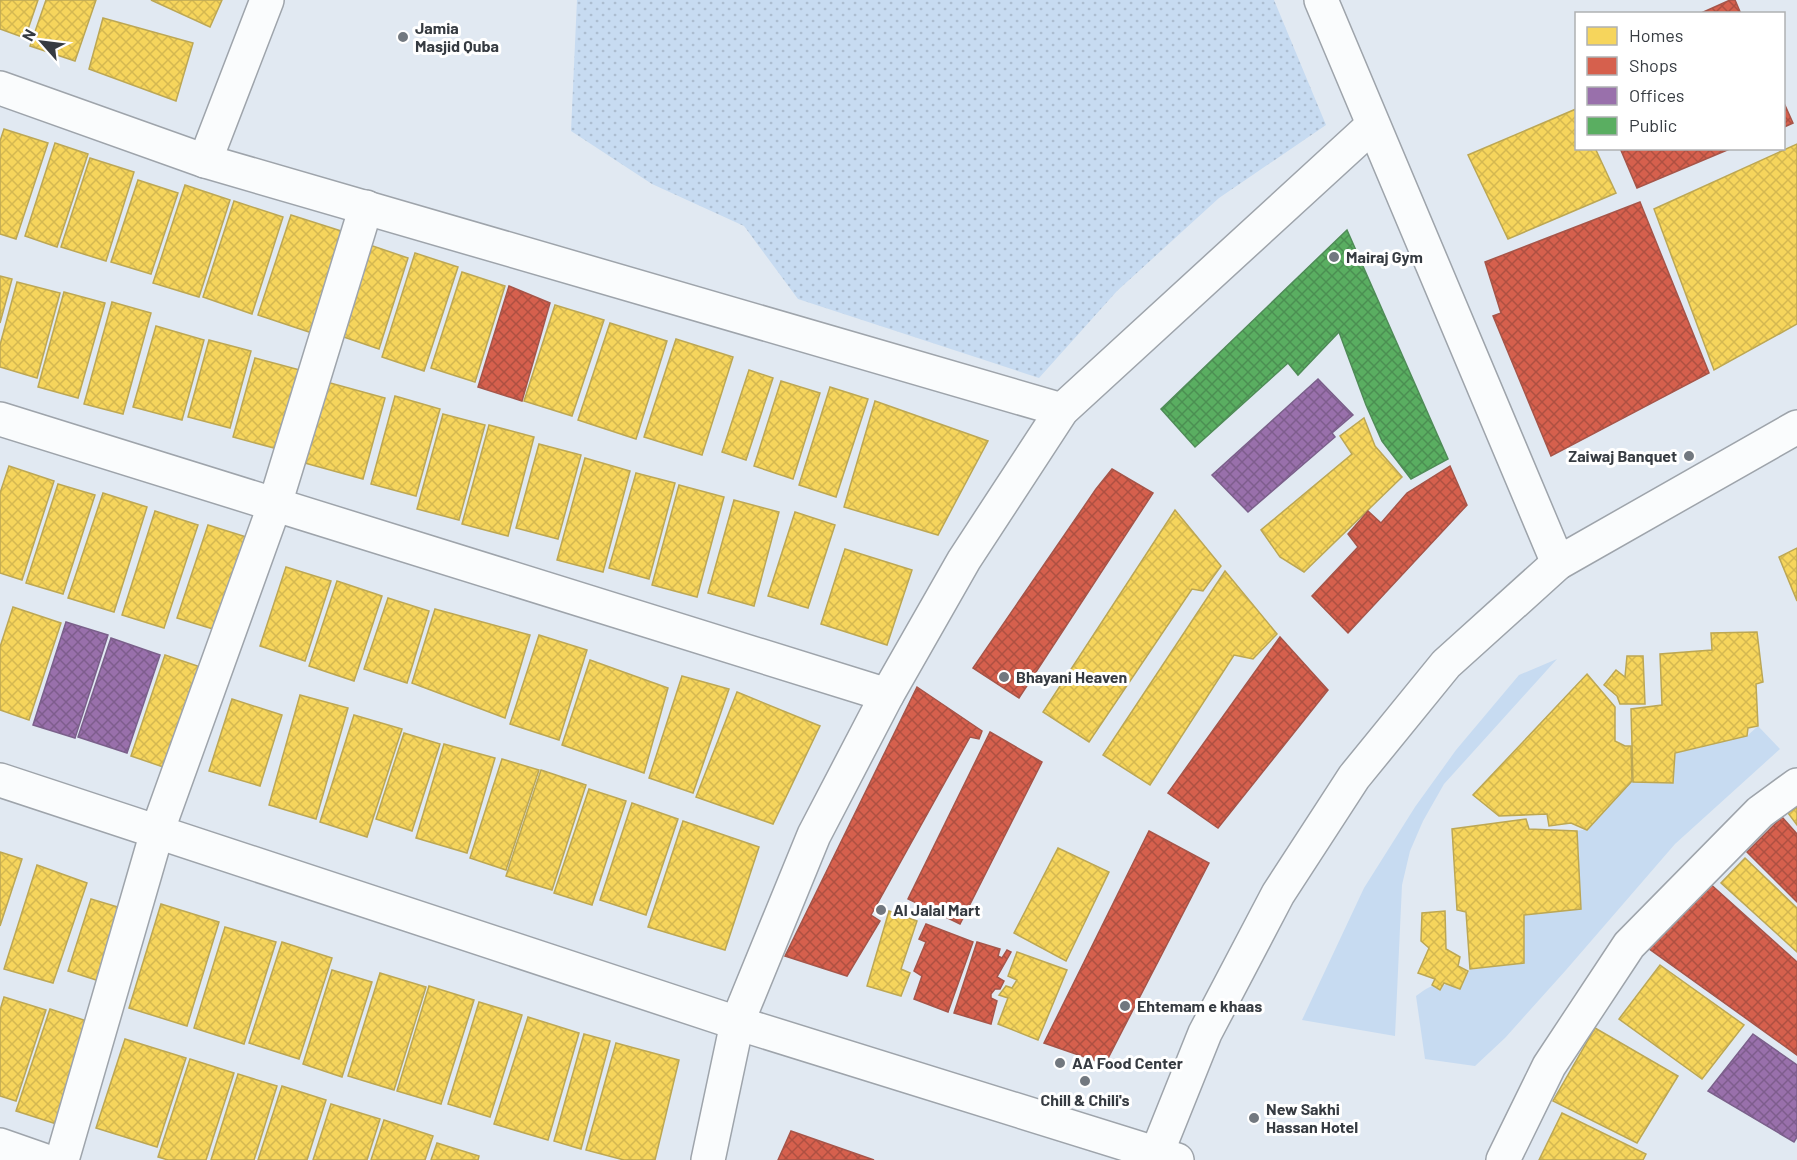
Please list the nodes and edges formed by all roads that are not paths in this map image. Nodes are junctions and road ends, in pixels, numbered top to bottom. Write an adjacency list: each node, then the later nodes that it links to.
1 (267, 0): 5 (street)
2 (1321, 0): 4 (street)
3 (0, 88): 5 (street)
4 (1373, 125): 7 (street); 11 (street)
5 (205, 161): 6 (street)
6 (366, 207): 7 (street); 10 (street)
7 (1062, 410): 12 (street)
8 (0, 419): 10 (street)
9 (1797, 427): 11 (street)
10 (275, 504): 12 (street); 15 (street)
11 (1557, 563): 18 (street)
12 (887, 695): 16 (street)
13 (0, 780): 15 (street)
14 (1797, 785): 22 (street)
15 (157, 832): 16 (street); 20 (street)
16 (737, 1023): 18 (street); 21 (street)
17 (0, 1146): 19 (street)
18 (1162, 1158)
19 (44, 1160)
20 (62, 1160)
21 (708, 1160)
22 (1503, 1160)

